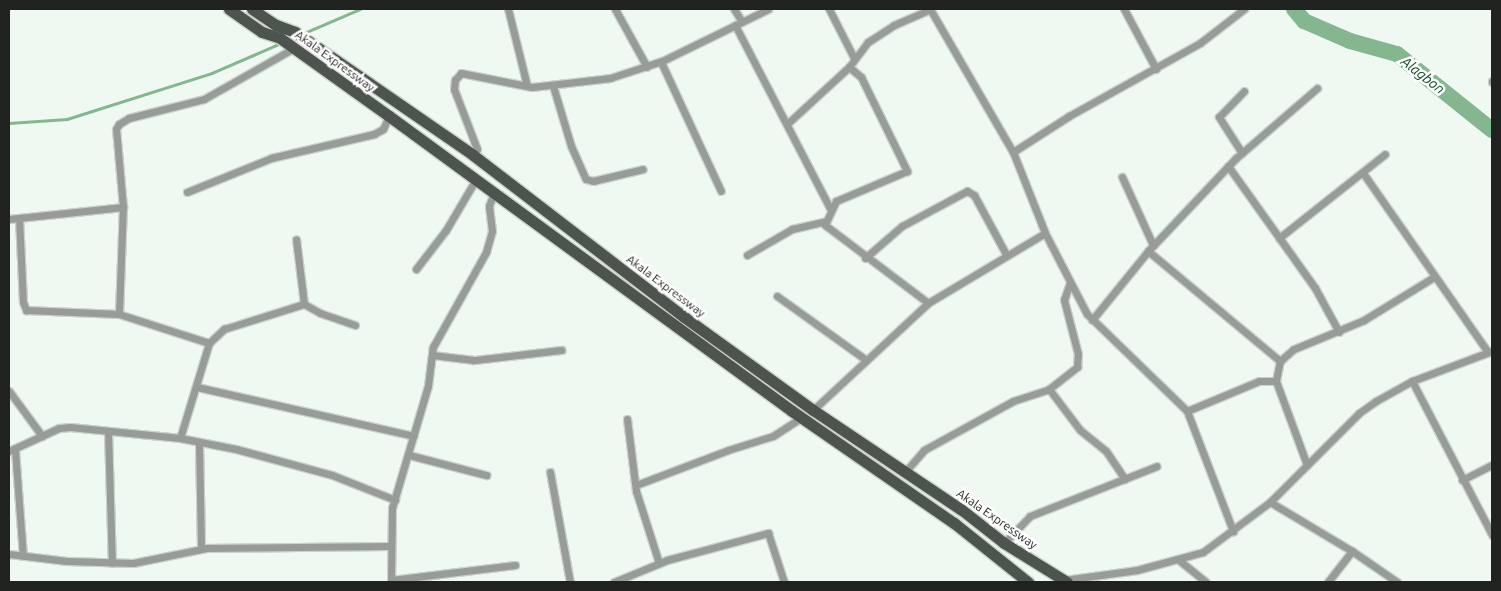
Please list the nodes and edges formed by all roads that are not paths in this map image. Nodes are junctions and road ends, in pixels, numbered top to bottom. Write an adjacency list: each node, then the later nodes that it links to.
1 (229, 9): 12 (main road, Akala Expressway)
2 (253, 9): 27 (main road, Akala Expressway)
3 (508, 9): 18 (street)
4 (615, 9): 15 (street)
5 (734, 9): 11 (street)
6 (768, 9): 11 (street)
7 (829, 9): 13 (street)
8 (930, 9): 13 (street); 24 (street)
9 (1124, 9): 17 (street)
10 (1242, 9): 17 (street)
11 (739, 23): 14 (street); 23 (street)
12 (294, 48): 22 (main road, Akala Expressway); 36 (street)
13 (854, 58): 16 (street)
14 (660, 62): 15 (street); 33 (street)
15 (647, 67): 19 (street)
16 (849, 67): 23 (street); 37 (street)
17 (1156, 69): 24 (street)
18 (527, 86): 19 (street); 27 (street)
19 (553, 86): 29 (street)
20 (1317, 88): 25 (street)
21 (1244, 91): 25 (street)
22 (389, 116): 32 (main road, Akala Expressway); 34 (street)
23 (787, 124): 37 (street)
24 (1013, 152): 43 (street)
25 (1242, 153): 28 (street)
26 (1385, 154): 30 (street)
27 (473, 156): 38 (main road, Akala Expressway)
28 (1228, 166): 44 (street); 46 (street)
29 (643, 169)
30 (1363, 173): 44 (street); 51 (street)
31 (1122, 177): 46 (street)
32 (476, 179): 35 (main road, Akala Expressway); 50 (street)
33 (721, 191)
34 (186, 192)
35 (494, 192): 42 (main road, Akala Expressway); 63 (street)
36 (123, 207): 39 (street); 56 (street)
37 (830, 208): 41 (street)
38 (546, 212): 42 (main road); 71 (main road, Akala Expressway)
39 (19, 218): 40 (street); 56 (street)
40 (9, 219)
41 (826, 221): 47 (street); 49 (street)
42 (535, 224): 73 (main road, Akala Expressway)
43 (1045, 233): 48 (street); 52 (street)
44 (1279, 238): 59 (street)
45 (296, 239): 55 (street)
46 (1150, 248): 57 (street); 65 (street)
47 (747, 255)
48 (1007, 256): 49 (street); 54 (street)
49 (865, 258): 54 (street)
50 (416, 268)
51 (1434, 277): 59 (street); 62 (street)
52 (1070, 283): 57 (street); 69 (street)
53 (777, 296): 64 (street)
54 (928, 303): 64 (street)
55 (304, 304): 58 (street); 60 (street)
56 (119, 314): 60 (street)
57 (1092, 320): 72 (street)
58 (355, 325)
59 (1339, 332): 65 (street)
60 (209, 343): 68 (street)
61 (560, 350): 63 (street)
62 (1490, 352): 67 (street)
63 (432, 355): 77 (street)
64 (866, 360): 71 (street)
65 (1280, 361): 66 (street)
66 (1276, 381): 72 (street); 82 (street)
67 (1412, 381): 82 (street); 89 (street)
68 (197, 386): 77 (street); 78 (street)
69 (1049, 389): 86 (street); 88 (street)
70 (9, 391): 76 (street)
71 (813, 410): 86 (main road, Akala Expressway)
72 (1187, 411): 95 (street)
73 (801, 418): 90 (street); 94 (main road, Akala Expressway)
74 (627, 419): 90 (street)
75 (108, 431): 76 (street); 78 (street); 104 (street)
76 (42, 436): 80 (street)
77 (414, 436): 81 (street)
78 (180, 438): 79 (street)
79 (199, 442): 91 (street); 99 (street)
80 (12, 451): 102 (street)
81 (408, 455): 87 (street); 91 (street)
82 (1307, 465): 92 (street)
83 (1492, 465): 89 (street)
84 (1157, 466): 88 (street)
85 (550, 472): 109 (street)
86 (906, 472): 93 (main road, Akala Expressway)
87 (486, 475)
88 (1125, 479): 97 (street)
89 (1462, 480): 96 (street)
90 (636, 485): 105 (street)
91 (395, 500): 98 (street)
92 (1270, 502): 95 (street); 100 (street)
93 (962, 510): 94 (main road); 97 (main road, Akala Expressway)
94 (954, 523): 112 (main road, Akala Expressway)
95 (1233, 531): 103 (street)
96 (1492, 535)
97 (1004, 543): 108 (main road, Akala Expressway)
98 (391, 546): 99 (street); 107 (street)
99 (201, 548): 104 (street)
100 (1352, 551): 114 (street); 115 (street)
101 (9, 554): 102 (street)
102 (23, 556): 104 (street)
103 (1180, 560): 108 (street); 113 (street)
104 (112, 563)
105 (659, 563): 110 (street); 111 (street)
106 (515, 565): 107 (street)
107 (391, 581)
108 (1065, 581)
109 (570, 582)
110 (614, 582)
111 (784, 582)
112 (1028, 582)
113 (1206, 582)
114 (1328, 582)
115 (1396, 582)

